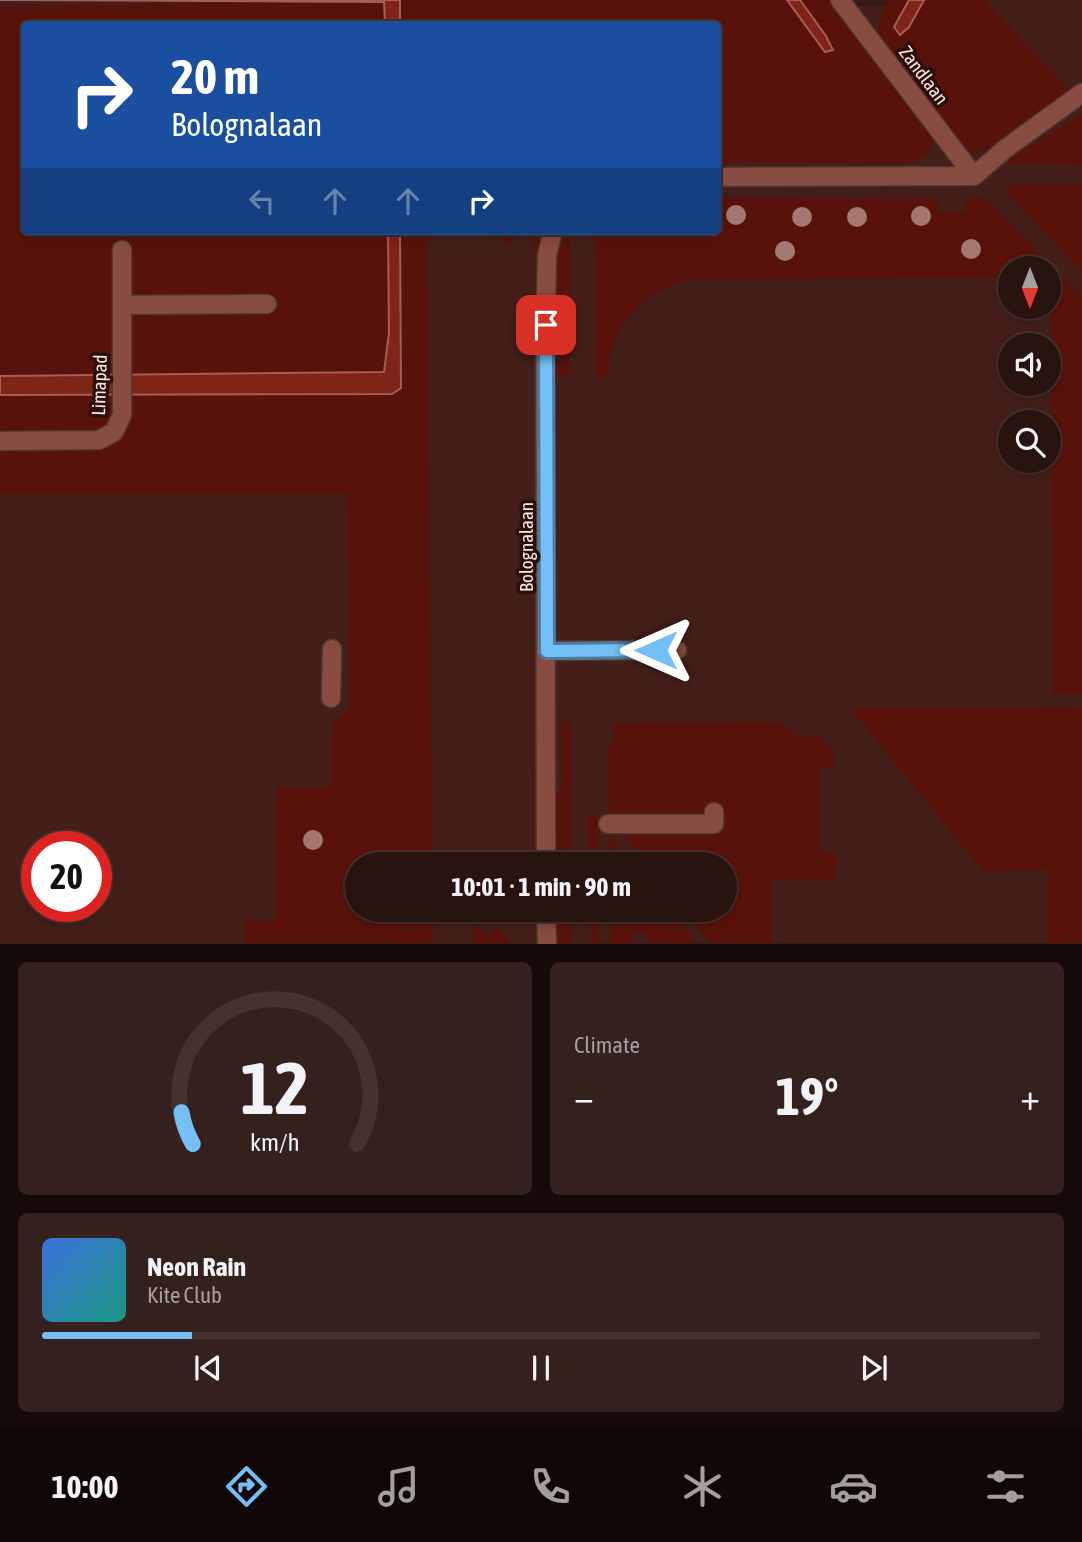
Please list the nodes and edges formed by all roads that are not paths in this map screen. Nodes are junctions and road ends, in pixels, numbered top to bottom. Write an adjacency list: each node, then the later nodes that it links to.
1 (840, 0): 3 (street, Zandlaan)
2 (1082, 93): 3 (street)
3 (974, 176): 4 (street)
4 (721, 177)
5 (553, 235): 12 (street, Bolognalaan)
6 (122, 250): 8 (street, Limapad)
7 (267, 304): 8 (street)
8 (122, 305): 9 (street, Limapad)
9 (0, 441)
10 (332, 649): 13 (street)
11 (677, 650): 12 (street)
12 (547, 651): 16 (street, Bolognalaan)
13 (331, 698)
14 (714, 812): 15 (street)
15 (608, 824)
16 (546, 852)
17 (546, 922): 18 (street)
18 (547, 943)

